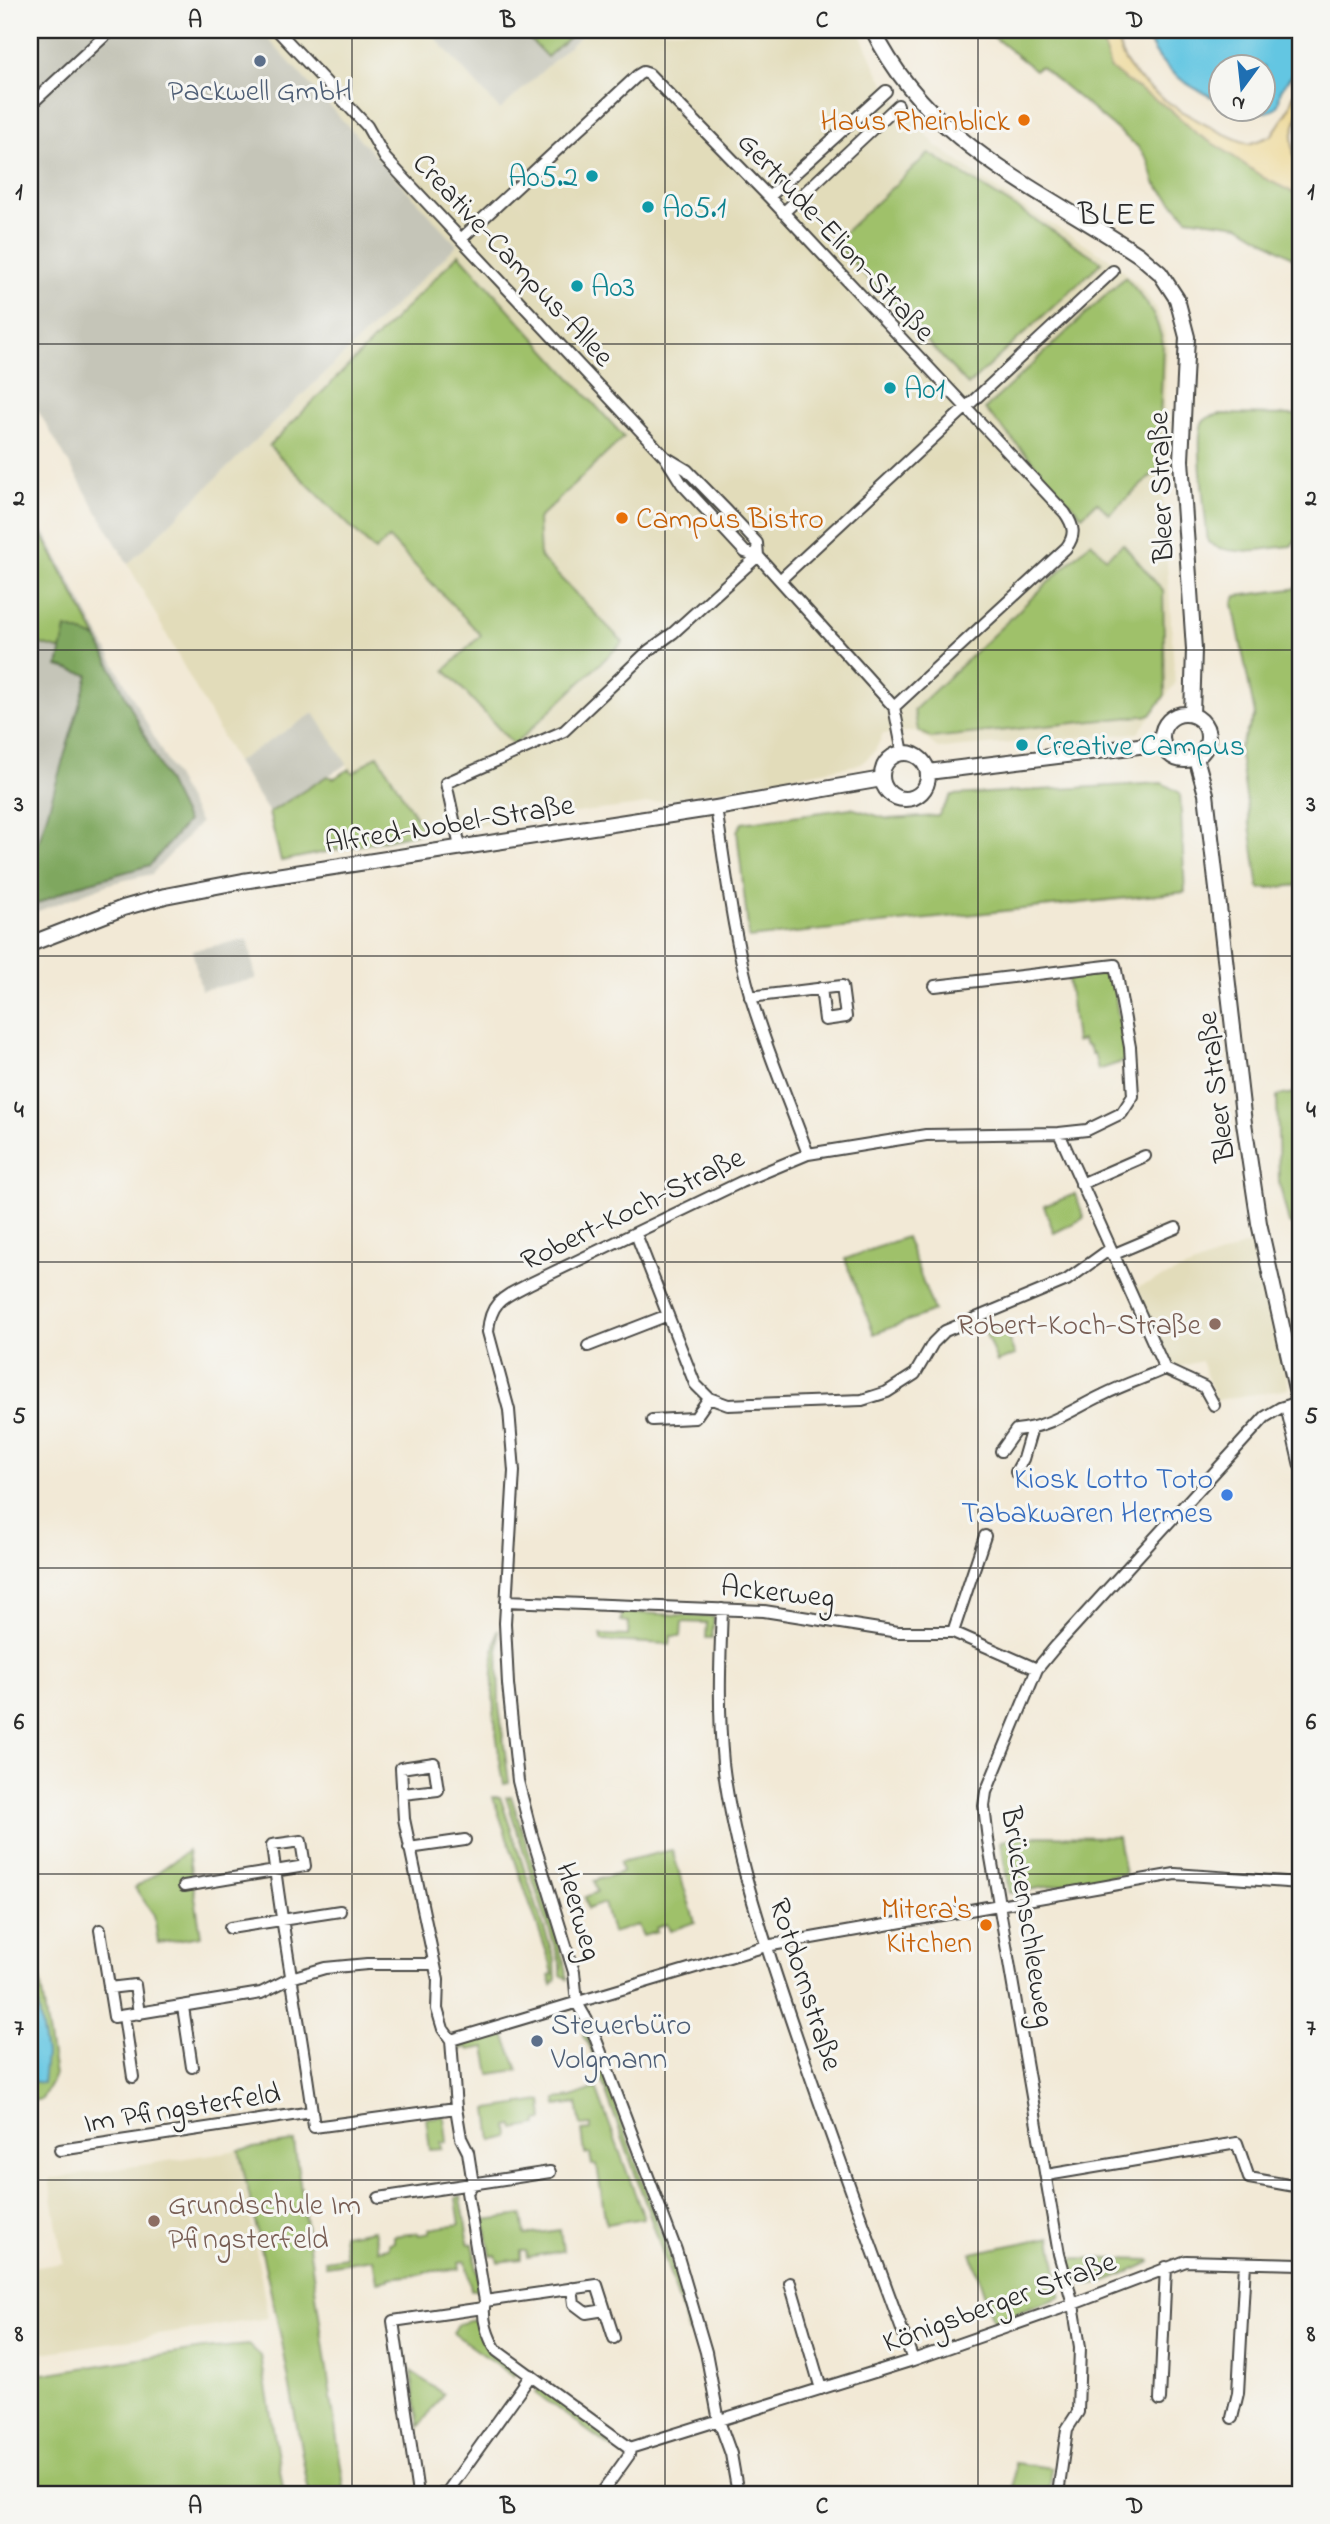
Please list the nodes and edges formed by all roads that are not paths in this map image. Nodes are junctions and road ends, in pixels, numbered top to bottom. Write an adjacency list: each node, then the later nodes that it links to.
1 (111, 30): 5 (street)
2 (277, 30): 9 (street, Creative-Campus-Allee)
3 (873, 30): 15 (street, Bleer Straße)
4 (886, 91): 7 (street)
5 (30, 105)
6 (898, 105): 8 (street)
7 (769, 197): 8 (street, Gertrude-Elion-Straße); 9 (street, Gertrude-Elion-Straße)
8 (783, 213): 11 (street, Gertrude-Elion-Straße)
9 (461, 239): 12 (street, Creative-Campus-Allee)
10 (1113, 271): 11 (street)
11 (965, 408): 13 (street); 14 (street, Gertrude-Elion-Straße)
12 (758, 556): 13 (street, Creative-Campus-Allee); 22 (street)
13 (780, 580): 14 (street, Creative-Campus-Allee)
14 (894, 706): 17 (street)
15 (1192, 715): 16 (street); 18 (street)
16 (1163, 743): 18 (street); 19 (street)
17 (903, 753): 19 (street); 20 (street)
18 (1196, 758): 40 (street, Bleer Straße)
19 (928, 772): 20 (street)
20 (882, 779): 21 (street, Alfred-Nobel-Straße)
21 (716, 808): 22 (street, Alfred-Nobel-Straße); 26 (street)
22 (460, 848): 23 (street, Alfred-Nobel-Straße)
23 (30, 944)
24 (935, 986): 27 (street, Robert-Koch-Straße)
25 (821, 988): 26 (street)
26 (750, 996): 28 (street)
27 (1059, 1133): 28 (street, Robert-Koch-Straße); 30 (street)
28 (808, 1154): 32 (street, Robert-Koch-Straße)
29 (1145, 1156): 30 (street)
30 (1081, 1184): 33 (street)
31 (1176, 1228): 33 (street)
32 (636, 1234): 34 (street); 35 (street, Robert-Koch-Straße)
33 (1111, 1252): 37 (street); 38 (street)
34 (668, 1315): 36 (street); 38 (street)
35 (489, 1320): 47 (street, Heerweg)
36 (587, 1346)
37 (1165, 1369): 39 (street); 42 (street)
38 (709, 1398): 41 (street)
39 (1214, 1405)
40 (1295, 1405): 44 (street, Bleer Straße); 50 (street, Brückenschleeweg)
41 (652, 1420)
42 (1032, 1428): 43 (street); 45 (street)
43 (1001, 1451)
44 (1300, 1466)
45 (1016, 1472)
46 (985, 1536): 49 (street)
47 (506, 1601): 48 (street, Ackerweg); 65 (street, Heerweg)
48 (722, 1609): 49 (street, Ackerweg); 61 (street, Rotdornstraße)
49 (953, 1632): 50 (street, Ackerweg)
50 (1037, 1669): 56 (street, Brückenschleeweg)
51 (403, 1794): 53 (street)
52 (465, 1840): 53 (street)
53 (409, 1848): 62 (street)
54 (1300, 1883): 56 (street)
55 (184, 1886): 58 (street)
56 (999, 1903): 61 (street); 76 (street, Brückenschleeweg)
57 (340, 1911): 58 (street)
58 (283, 1920): 59 (street); 63 (street)
59 (230, 1928)
60 (100, 1930): 64 (street)
61 (766, 1946): 65 (street); 89 (street, Rotdornstraße)
62 (433, 1964): 63 (street); 69 (street)
63 (291, 1978): 66 (street); 73 (street)
64 (108, 1988): 67 (street); 68 (street)
65 (577, 2003): 69 (street); 94 (street, Heerweg)
66 (183, 2007): 67 (street); 70 (street)
67 (139, 2014): 68 (street)
68 (124, 2016): 71 (street)
69 (451, 2040): 72 (street)
70 (192, 2067)
71 (133, 2077)
72 (456, 2108): 73 (street, Im Pfingsterfeld); 77 (street)
73 (312, 2112): 74 (street, Im Pfingsterfeld)
74 (60, 2150)
75 (550, 2172): 77 (street)
76 (1047, 2175): 78 (street); 86 (street, Brückenschleeweg)
77 (473, 2184): 79 (street); 85 (street)
78 (1300, 2187)
79 (379, 2198)
80 (1245, 2263): 81 (street, Königsberger Straße); 82 (street, Königsberger Straße); 93 (street)
81 (1300, 2264)
82 (1166, 2267): 86 (street, Königsberger Straße); 92 (street)
83 (790, 2283): 91 (street)
84 (572, 2288): 85 (street); 87 (street); 87 (street)
85 (484, 2304): 90 (street); 96 (street)
86 (1073, 2304): 89 (street, Königsberger Straße); 100 (street, Brückenschleeweg)
87 (605, 2310): 88 (street)
88 (614, 2338)
89 (913, 2360): 91 (street, Königsberger Straße)
90 (531, 2375): 95 (street); 97 (street)
91 (821, 2389): 94 (street, Königsberger Straße)
92 (1160, 2400)
93 (1232, 2418)
94 (719, 2421): 95 (street, Königsberger Straße); 99 (street, Heerweg)
95 (630, 2448): 98 (street)
96 (418, 2494)
97 (441, 2494)
98 (601, 2494)
99 (738, 2494)
100 (1058, 2494)

